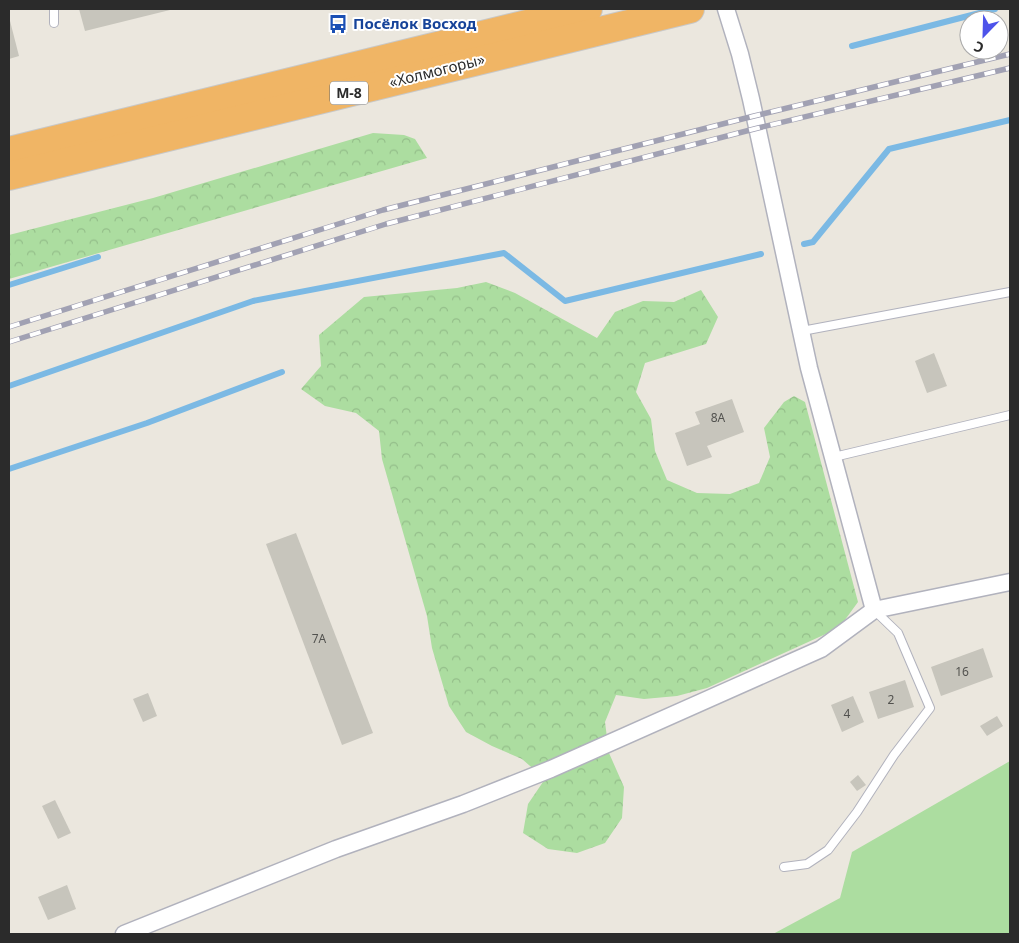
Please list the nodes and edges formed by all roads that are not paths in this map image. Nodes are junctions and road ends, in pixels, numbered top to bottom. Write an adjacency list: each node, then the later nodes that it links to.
1 (54, 9): 5 (lane)
2 (588, 9): 6 (highway, «Холмогоры» / М-8)
3 (690, 9): 7 (highway, «Холмогоры» / М-8)
4 (726, 9): 9 (street)
5 (54, 23)
6 (9, 151)
7 (9, 176)
8 (1010, 292): 9 (lane)
9 (802, 331): 11 (street)
10 (1010, 415): 11 (lane)
11 (834, 456): 13 (street)
12 (1010, 582): 13 (street)
13 (874, 610): 14 (lane); 15 (street)
14 (784, 866)
15 (124, 934)

